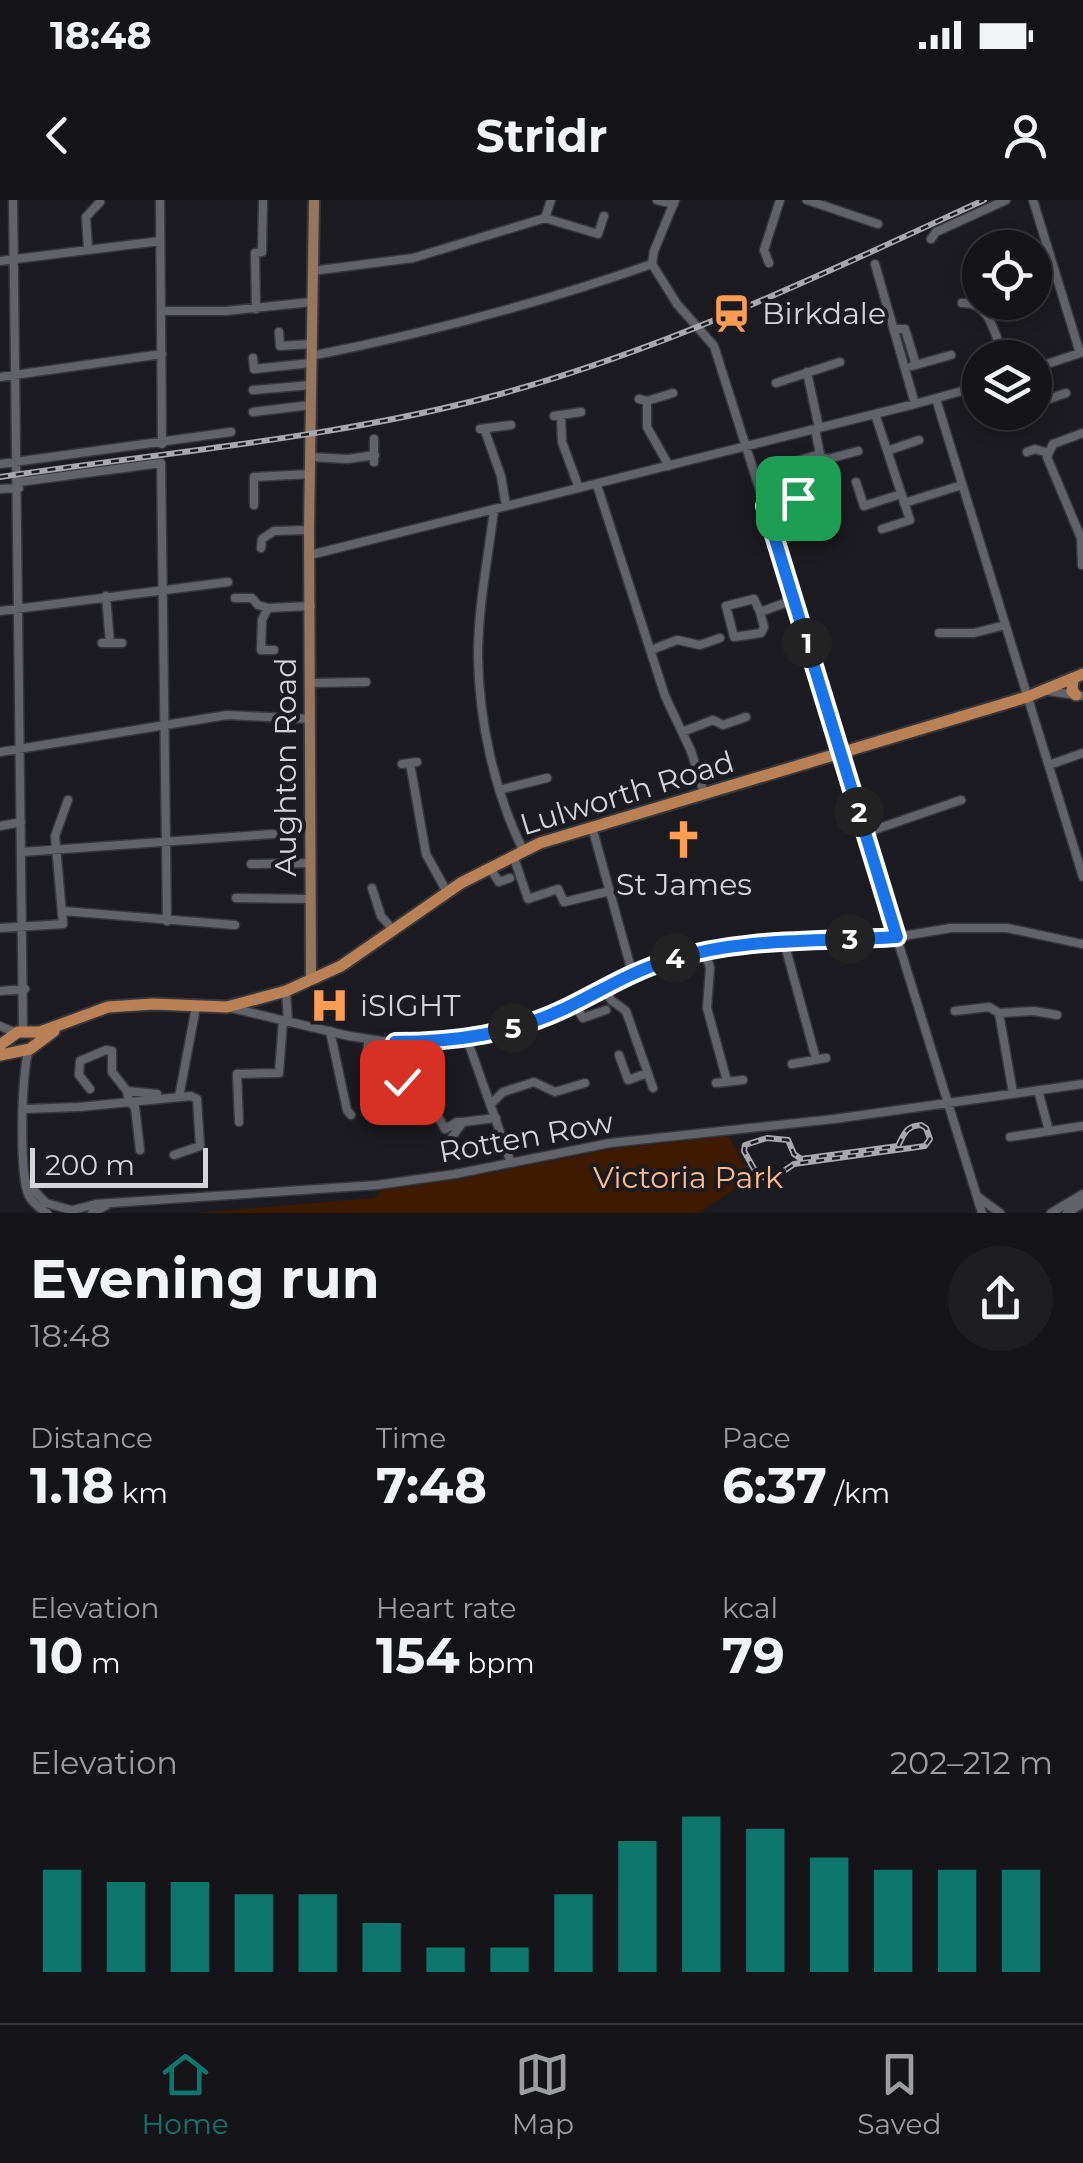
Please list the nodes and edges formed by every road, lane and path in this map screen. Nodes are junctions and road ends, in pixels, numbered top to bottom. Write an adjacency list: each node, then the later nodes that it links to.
1 (13, 200): 19 (street)
2 (160, 200): 17 (street)
3 (263, 200): 26 (street)
4 (314, 200): 24 (main road, Aughton Road)
5 (551, 200): 14 (street)
6 (656, 200): 12 (street)
7 (780, 200): 21 (street)
8 (807, 200): 15 (street)
9 (1006, 200): 16 (street)
10 (1033, 200): 30 (street)
11 (100, 202): 18 (street)
12 (675, 202): 22 (street)
13 (604, 216): 14 (street)
14 (545, 218): 24 (street)
15 (878, 224)
16 (931, 239)
17 (160, 241): 18 (street); 27 (street)
18 (88, 250): 19 (street)
19 (14, 260): 20 (street); 40 (street)
20 (0, 262)
21 (770, 263)
22 (652, 264): 32 (street); 62 (street)
23 (876, 264): 28 (street)
24 (312, 271): 25 (main road, Aughton Road)
25 (311, 302): 26 (street); 32 (main road, Aughton Road)
26 (256, 308): 27 (street)
27 (162, 311): 31 (street)
28 (894, 329): 37 (street); 38 (street)
29 (279, 332): 32 (street)
30 (1081, 352): 36 (street)
31 (162, 354): 40 (street); 61 (street)
32 (311, 354): 34 (street); 43 (main road, Aughton Road)
33 (950, 355): 37 (street)
34 (253, 358)
35 (840, 362): 39 (street)
36 (1052, 362)
37 (916, 365): 38 (street)
38 (905, 368): 50 (street)
39 (806, 372): 42 (street); 56 (street)
40 (18, 374): 41 (street); 69 (street)
41 (0, 377)
42 (776, 384)
43 (311, 385): 44 (street); 51 (main road, Aughton Road)
44 (253, 390)
45 (962, 391): 48 (street)
46 (673, 393): 72 (street)
47 (1066, 394): 49 (street)
48 (936, 399): 50 (street); 76 (street)
49 (1052, 399)
50 (916, 404): 54 (street)
51 (311, 405): 52 (street); 68 (main road, Aughton Road)
52 (253, 412)
53 (581, 412): 78 (street)
54 (875, 414): 56 (street); 64 (street)
55 (511, 424): 82 (street)
56 (817, 428): 62 (street); 67 (street)
57 (231, 432): 61 (street)
58 (1083, 433): 66 (street)
59 (374, 438): 68 (street)
60 (919, 440): 64 (street)
61 (162, 444): 69 (street)
62 (746, 446): 72 (street); 83 (street)
63 (858, 451): 67 (street)
64 (887, 451): 80 (street)
65 (1027, 452): 66 (street)
66 (1048, 452): 90 (street)
67 (817, 456): 70 (street)
68 (311, 457): 73 (main road, Aughton Road)
69 (18, 461): 71 (street); 77 (street)
70 (791, 463)
71 (0, 464)
72 (669, 466): 75 (street)
73 (311, 474): 81 (street); 87 (main road, Aughton Road)
74 (856, 482): 80 (street)
75 (597, 484): 78 (street); 106 (street)
76 (962, 484): 80 (street); 101 (street)
77 (19, 485): 79 (street); 92 (street); 97 (street)
78 (579, 488): 82 (street)
79 (0, 489)
80 (903, 499): 86 (street)
81 (254, 505)
82 (506, 506): 84 (street)
83 (765, 506): 85 (street); 85 (street)
84 (494, 510): 89 (street); 124 (street)
85 (769, 520): 95 (street)
86 (882, 529)
87 (309, 530): 88 (street); 89 (main road, Aughton Road)
88 (261, 548)
89 (310, 554): 96 (main road, Aughton Road)
90 (1082, 565)
91 (228, 582): 92 (street)
92 (163, 588): 93 (street); 115 (street)
93 (106, 596): 97 (street); 104 (street)
94 (235, 598): 98 (street)
95 (793, 600): 100 (street); 120 (street)
96 (311, 606): 98 (street); 109 (main road, Aughton Road)
97 (20, 608): 99 (street); 117 (street)
98 (268, 608): 105 (street)
99 (0, 611)
100 (760, 612): 100 (street)
101 (1006, 625): 102 (street); 111 (street)
102 (939, 633)
103 (720, 638): 106 (street)
104 (122, 643)
105 (274, 650)
106 (650, 650): 116 (street)
107 (1078, 676): 110 (highway, Lulworth Road); 112 (highway)
108 (366, 682): 109 (street)
109 (310, 683): 114 (main road, Aughton Road)
110 (1046, 690): 111 (highway, Lulworth Road); 112 (street)
111 (1028, 696): 120 (highway, Lulworth Road); 122 (street)
112 (1080, 696)
113 (746, 717): 116 (street)
114 (310, 719): 115 (street); 138 (main road, Aughton Road)
115 (165, 723): 117 (street); 133 (street)
116 (682, 732): 125 (street)
117 (21, 748): 118 (street); 128 (street)
118 (0, 752)
119 (1083, 753): 122 (street)
120 (840, 754): 125 (highway, Lulworth Road); 131 (street)
121 (410, 763): 145 (street)
122 (1049, 764): 137 (street)
123 (547, 778): 124 (street)
124 (499, 790): 136 (street)
125 (704, 793): 130 (highway, Lulworth Road)
126 (68, 800): 134 (street)
127 (960, 800): 131 (street)
128 (21, 822): 129 (street); 135 (street)
129 (0, 826)
130 (592, 826): 136 (highway, Lulworth Road); 144 (street)
131 (865, 833): 154 (street)
132 (273, 834): 133 (street)
133 (168, 840): 134 (street); 149 (street)
134 (57, 850): 135 (street); 148 (street)
135 (22, 852): 150 (street)
136 (518, 853): 140 (highway, Lulworth Road); 144 (street)
137 (1080, 857): 142 (street)
138 (309, 863): 139 (street); 147 (main road, Aughton Road)
139 (251, 864)
140 (490, 868): 141 (street); 145 (highway, Lulworth Road)
141 (510, 878)
142 (1083, 878)
143 (372, 888): 153 (street)
144 (610, 891): 158 (street)
145 (448, 892): 153 (highway, Lulworth Road)
146 (236, 898): 147 (street)
147 (309, 899): 159 (main road, Aughton Road)
148 (63, 911): 149 (street); 150 (street)
149 (168, 921): 151 (street)
150 (23, 924): 152 (street); 161 (street)
151 (235, 925)
152 (0, 928)
153 (393, 930): 159 (highway, Lulworth Road)
154 (897, 937): 155 (street); 156 (street); 199 (street)
155 (784, 942): 157 (street); 183 (street)
156 (1083, 944)
157 (705, 951): 158 (street); 187 (street)
158 (632, 972): 160 (street)
159 (311, 980): 163 (highway, Lulworth Road)
160 (606, 988): 164 (street); 184 (street)
161 (24, 989): 162 (street); 175 (street)
162 (0, 991)
163 (286, 991): 166 (highway, Lulworth Road); 171 (street)
164 (574, 1004): 167 (street); 177 (street)
165 (196, 1007): 166 (highway, Lulworth Road); 172 (highway, Lulworth Road); 197 (street)
166 (227, 1007): 171 (street)
167 (606, 1010)
168 (955, 1011): 169 (street)
169 (998, 1013): 170 (street); 195 (street)
170 (1057, 1014)
171 (286, 1021): 174 (street); 206 (street)
172 (63, 1024): 175 (highway); 180 (highway)
173 (0, 1026): 175 (street)
174 (330, 1031): 176 (street); 204 (street)
175 (20, 1033): 179 (highway); 180 (highway); 180 (highway)
176 (368, 1039): 178 (street); 185 (street)
177 (467, 1039): 178 (street); 200 (street)
178 (395, 1042): 203 (street)
179 (0, 1046)
180 (22, 1050): 181 (highway); 201 (street)
181 (0, 1055)
182 (619, 1055): 184 (street)
183 (792, 1064)
184 (648, 1073): 191 (street)
185 (366, 1079)
186 (743, 1080): 187 (street)
187 (727, 1081): 189 (street)
188 (585, 1083): 200 (street)
189 (716, 1083)
190 (1083, 1084): 193 (street, Rotten Row)
191 (654, 1088)
192 (90, 1089): 194 (street)
193 (1038, 1090): 195 (street, Rotten Row); 209 (street)
194 (127, 1092): 196 (street); 198 (street)
195 (1013, 1093): 199 (street, Rotten Row)
196 (157, 1094)
197 (179, 1098): 198 (street); 213 (street)
198 (129, 1102): 201 (street); 212 (street)
199 (948, 1103): 214 (street, Rotten Row); 216 (street)
200 (491, 1104): 205 (street)
201 (24, 1109): 215 (street)
202 (435, 1111): 207 (street)
203 (413, 1113)
204 (351, 1115)
205 (496, 1118): 207 (street); 214 (street)
206 (238, 1122)
207 (463, 1122): 210 (street)
208 (1083, 1126): 209 (street)
209 (1049, 1131): 211 (street)
210 (452, 1137)
211 (1010, 1138)
212 (140, 1150)
213 (174, 1155)
214 (512, 1163): 219 (street, Rotten Row)
215 (25, 1179): 220 (street); 221 (street)
216 (975, 1194): 223 (street); 224 (street)
217 (1083, 1194): 225 (street)
218 (1083, 1203): 226 (street)
219 (111, 1204): 220 (street, Rotten Row); 222 (street, Rotten Row)
220 (73, 1212)
221 (47, 1213)
222 (92, 1213)
223 (982, 1213)
224 (1000, 1213)
225 (1051, 1213)
226 (1067, 1213)

